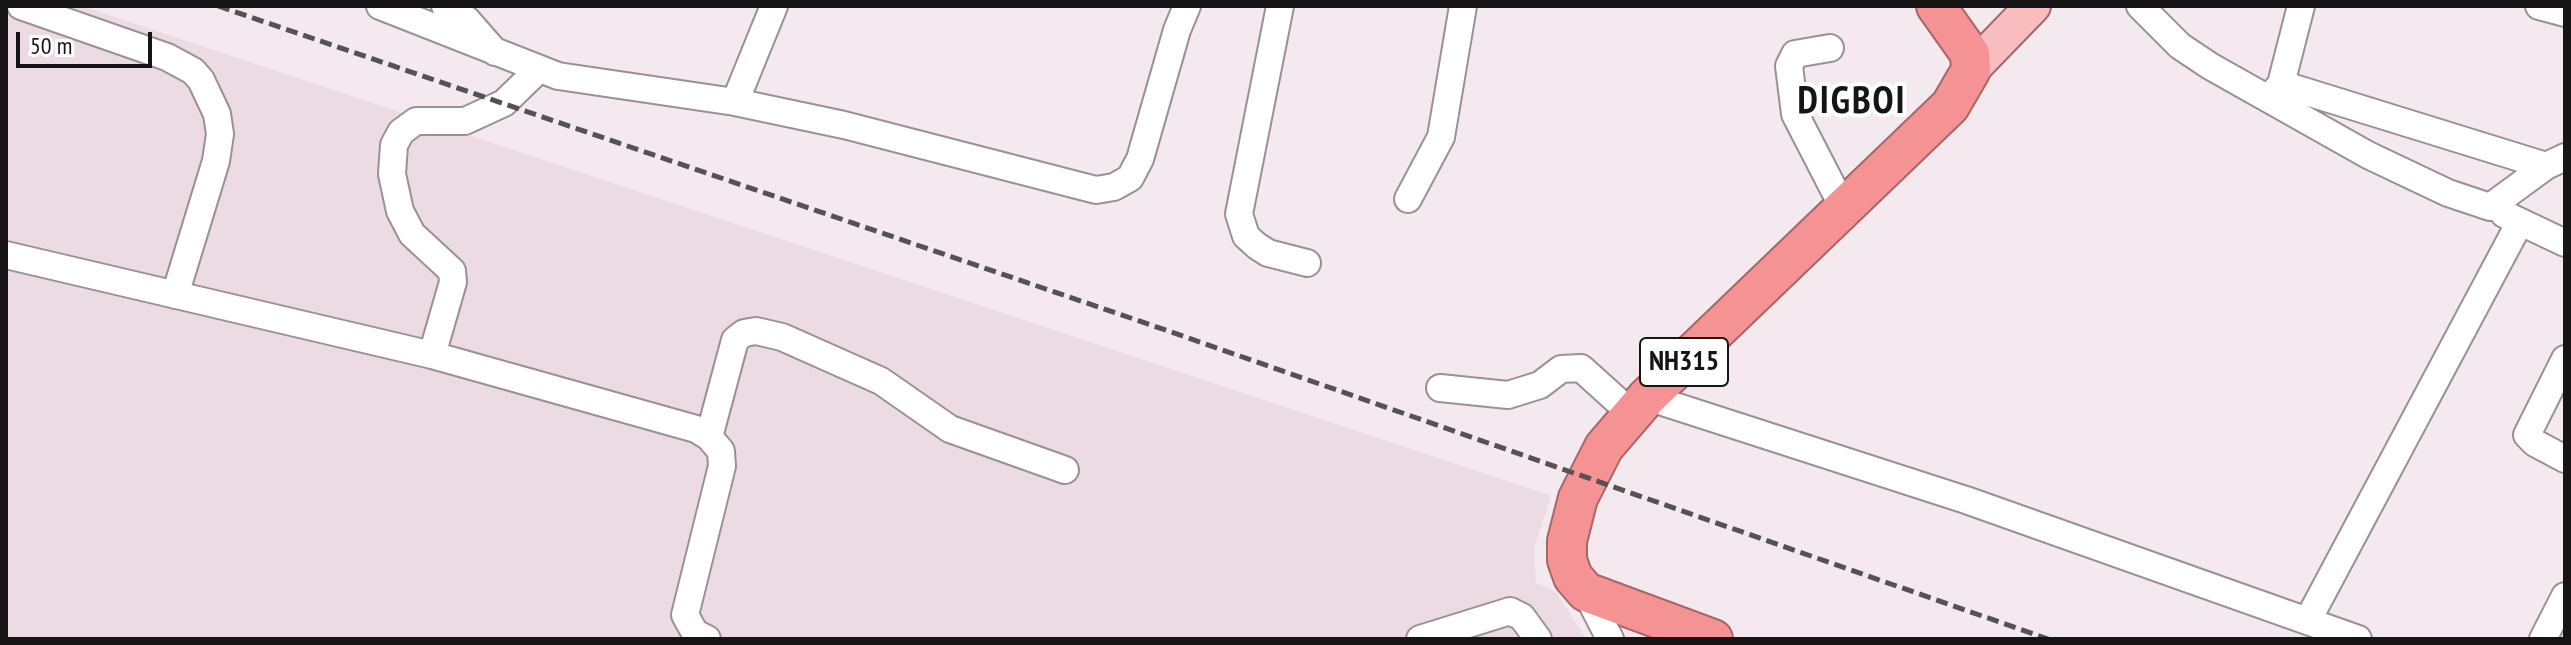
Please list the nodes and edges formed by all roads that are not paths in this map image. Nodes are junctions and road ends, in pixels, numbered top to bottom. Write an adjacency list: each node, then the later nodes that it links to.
1 (21, 6): 28 (street)
2 (380, 6): 15 (street)
3 (445, 6): 15 (street)
4 (774, 6): 19 (street)
5 (1187, 6): 19 (street)
6 (1280, 6): 27 (street)
7 (1463, 6): 21 (street)
8 (1936, 6): 17 (highway)
9 (2033, 6): 17 (main road)
10 (2140, 6): 18 (street)
11 (2301, 6): 18 (street)
12 (2539, 6): 13 (street)
13 (2565, 13)
14 (1830, 48): 23 (street)
15 (497, 54): 16 (street)
16 (538, 70): 19 (street); 29 (street)
17 (1971, 70): 23 (highway, NH315)
18 (2275, 91): 20 (street); 22 (street)
19 (735, 102)
20 (2556, 162): 22 (street)
21 (1408, 199)
22 (2490, 207): 24 (street)
23 (1844, 209): 32 (highway, NH315)
24 (2520, 222): 25 (street); 38 (street)
25 (2565, 243)
26 (6, 255): 28 (street)
27 (1307, 263)
28 (175, 295): 29 (street)
29 (432, 355): 33 (street)
30 (2565, 359): 34 (street)
31 (1440, 388): 32 (street)
32 (1640, 406): 36 (highway, NH315); 38 (street)
33 (709, 437): 35 (street); 39 (street)
34 (2565, 459)
35 (1065, 470)
36 (1586, 592): 42 (street); 43 (highway)
37 (2562, 609): 45 (street)
38 (2308, 620): 44 (street)
39 (707, 639)
40 (1420, 639): 41 (street)
41 (1538, 639)
42 (1610, 639)
43 (1713, 639)
44 (2358, 639)
45 (2543, 639)

